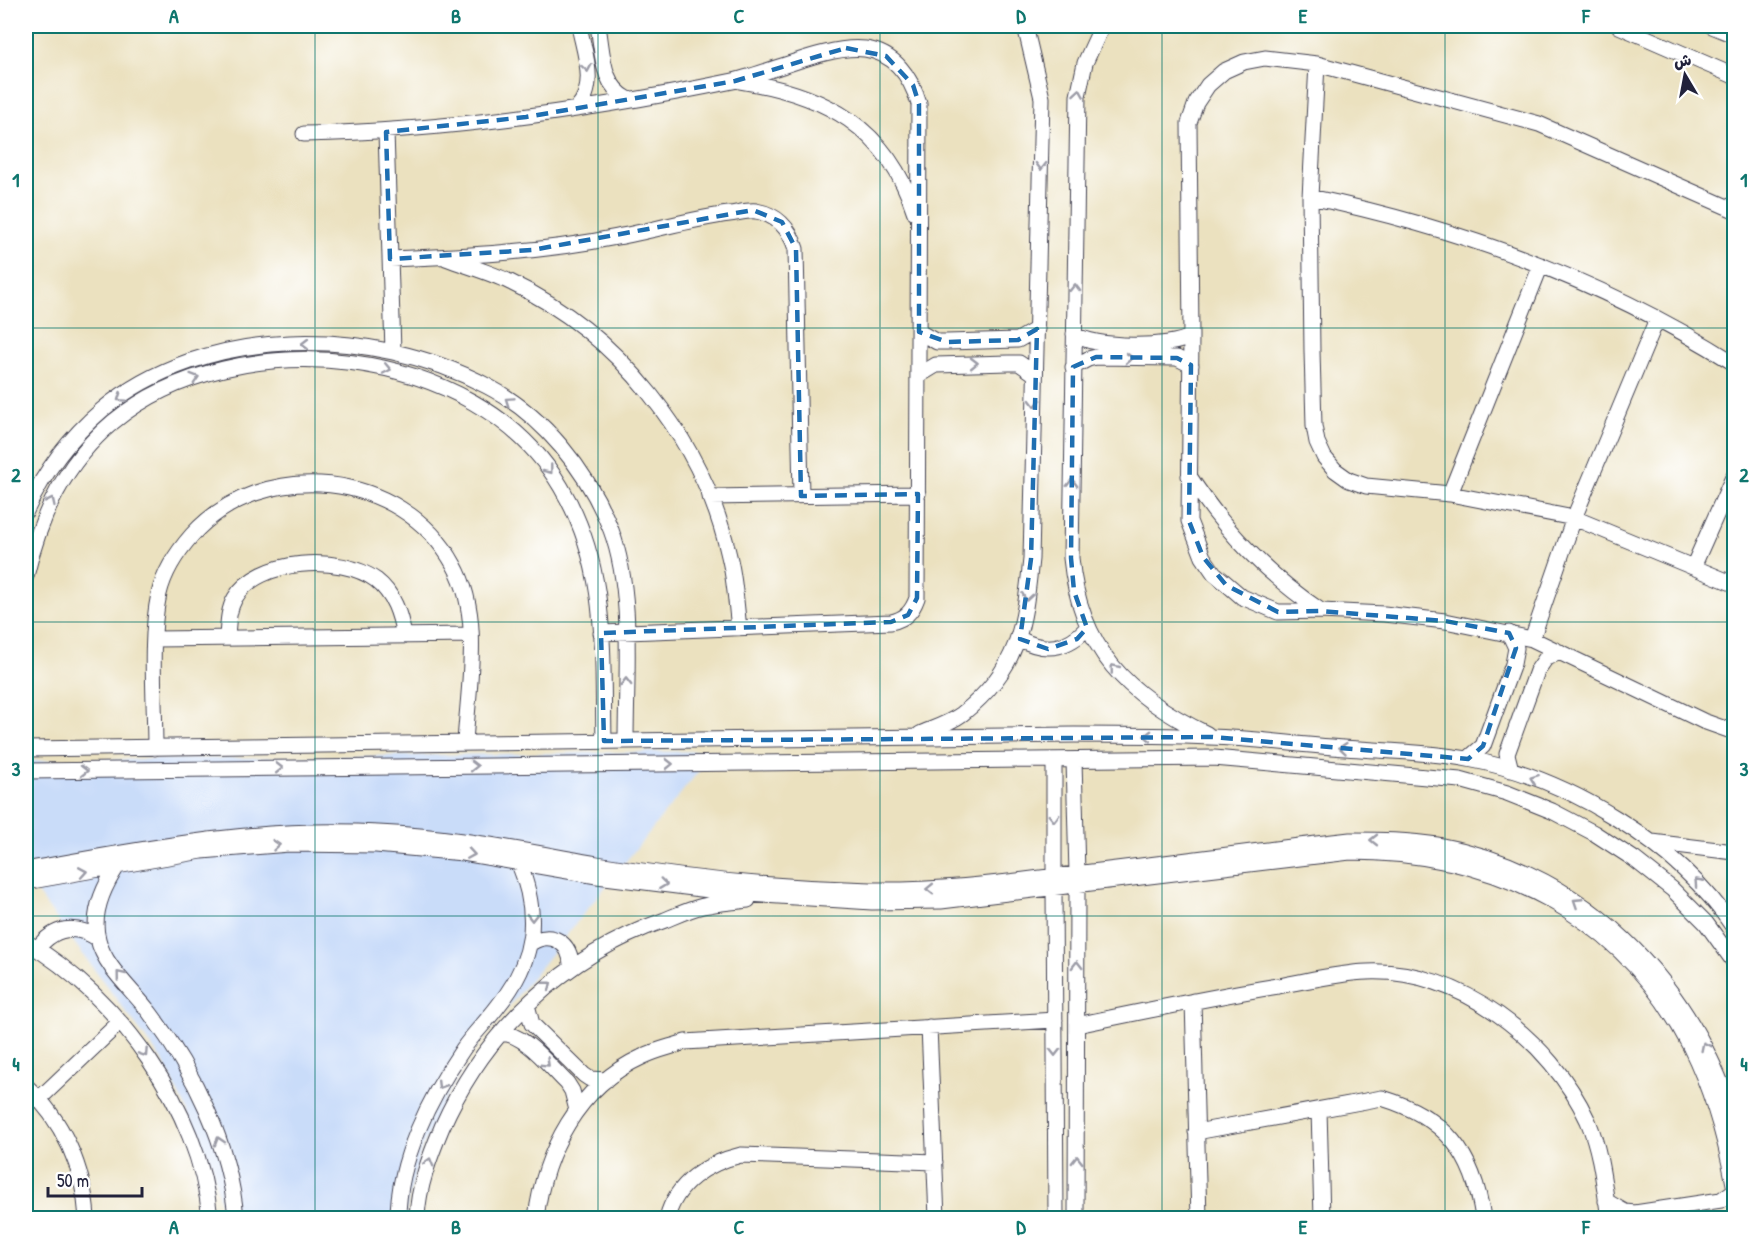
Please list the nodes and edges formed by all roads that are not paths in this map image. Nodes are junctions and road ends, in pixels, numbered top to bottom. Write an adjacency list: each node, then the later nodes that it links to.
1 (579, 26): 12 (street, one-way to 12)
2 (598, 26): 11 (street)
3 (1100, 26): 24 (street, one-way to 3)
4 (1618, 26): 9 (street)
5 (1712, 26): 7 (street)
6 (1030, 28): 22 (street, one-way to 22)
7 (1734, 35)
8 (1317, 64): 15 (street); 16 (street); 25 (street)
9 (1734, 76)
10 (735, 81): 11 (street); 17 (street); 17 (street)
11 (628, 99): 12 (street)
12 (577, 108): 13 (street)
13 (386, 132): 14 (street); 19 (street)
14 (304, 134)
15 (1310, 197): 20 (street); 35 (street)
16 (1734, 210)
17 (920, 228): 23 (street)
18 (442, 257): 19 (street); 36 (street); 37 (street)
19 (390, 259): 26 (street)
20 (1541, 265): 21 (street); 35 (street)
21 (1657, 320): 27 (street); 39 (street)
22 (1037, 329): 23 (street); 30 (street)
23 (919, 332): 31 (street)
24 (1074, 334): 25 (street); 29 (street)
25 (1191, 336): 28 (street)
26 (393, 351): 38 (street, one-way to 38); 48 (street, one-way to 26)
27 (1734, 363)
28 (1191, 365): 29 (street, one-way to 28); 33 (street)
29 (1073, 367): 45 (street, one-way to 29)
30 (1035, 374): 31 (street, one-way to 30); 53 (street, one-way to 53)
31 (918, 376): 34 (street)
32 (1734, 475): 40 (street)
33 (1189, 476): 43 (street); 43 (street)
34 (918, 494): 36 (street); 44 (street)
35 (1450, 494): 39 (street)
36 (801, 496): 37 (street)
37 (710, 497): 44 (street)
38 (26, 511)
39 (1574, 518): 40 (street); 54 (street)
40 (1694, 565): 42 (street)
41 (26, 576): 46 (street, one-way to 46)
42 (1734, 584)
43 (1321, 611): 47 (street)
44 (739, 628): 48 (street)
45 (1087, 628): 53 (street); 58 (street, one-way to 45)
46 (601, 633): 48 (street); 59 (street)
47 (1509, 633): 54 (street); 64 (street)
48 (626, 634): 60 (street, one-way to 48)
49 (470, 635): 50 (street); 52 (street); 61 (street)
50 (404, 636): 51 (street); 51 (street)
51 (227, 638): 52 (street)
52 (155, 639): 62 (street)
53 (1020, 639): 57 (street)
54 (1532, 639): 55 (street)
55 (1560, 652): 56 (street); 67 (street)
56 (1734, 732)
57 (916, 736): 58 (street, one-way to 57); 60 (street)
58 (1212, 737): 64 (street, one-way to 58)
59 (604, 741): 60 (street); 61 (street)
60 (626, 741)
61 (465, 743): 62 (street)
62 (155, 748): 63 (street)
63 (26, 749)
64 (1468, 759): 67 (street)
65 (1054, 760): 66 (street); 68 (street, one-way to 65); 77 (street, one-way to 77)
66 (1074, 760): 75 (street); 84 (street)
67 (1511, 770): 69 (street, one-way to 67)
68 (26, 771)
69 (1652, 842): 70 (street); 80 (street, one-way to 69)
70 (1734, 852)
71 (518, 861): 72 (street, one-way to 71); 79 (street, one-way to 79); 82 (street, one-way to 82)
72 (118, 865): 76 (street, one-way to 72); 81 (street)
73 (26, 870): 78 (street, one-way to 73)
74 (1117, 875): 75 (street); 98 (street, one-way to 74); 101 (street)
75 (1077, 880): 77 (street); 90 (street, one-way to 75)
76 (26, 882)
77 (1054, 883): 78 (street); 88 (street)
78 (985, 891): 79 (street)
79 (776, 897): 85 (street)
80 (1734, 928)
81 (98, 939): 83 (street); 106 (street, one-way to 81)
82 (531, 943): 85 (street); 107 (street, one-way to 107)
83 (32, 945): 89 (street)
84 (1734, 962)
85 (571, 967): 87 (street, one-way to 85)
86 (1192, 1001): 90 (street); 99 (street); 103 (street)
87 (527, 1005): 92 (street); 93 (street)
88 (1055, 1020): 91 (street); 112 (street, one-way to 112)
89 (120, 1022): 95 (street); 105 (street, one-way to 105)
90 (1077, 1025): 113 (street, one-way to 90)
91 (930, 1027): 93 (street); 100 (street)
92 (500, 1034): 96 (street, one-way to 96); 108 (street, one-way to 92)
93 (606, 1080): 96 (street)
94 (26, 1086): 95 (street)
95 (39, 1099): 104 (street)
96 (577, 1110): 109 (street)
97 (1319, 1110): 99 (street); 115 (street); 116 (street)
98 (1734, 1120)
99 (1196, 1132): 114 (street)
100 (935, 1162): 110 (street); 111 (street)
101 (1734, 1184)
102 (1734, 1191): 103 (street)
103 (1606, 1201): 117 (street)
104 (87, 1218)
105 (210, 1218)
106 (236, 1218)
107 (398, 1218)
108 (417, 1218)
109 (536, 1218)
110 (667, 1218)
111 (937, 1218)
112 (1056, 1218)
113 (1076, 1218)
114 (1199, 1218)
115 (1322, 1218)
116 (1483, 1218)
117 (1609, 1218)

